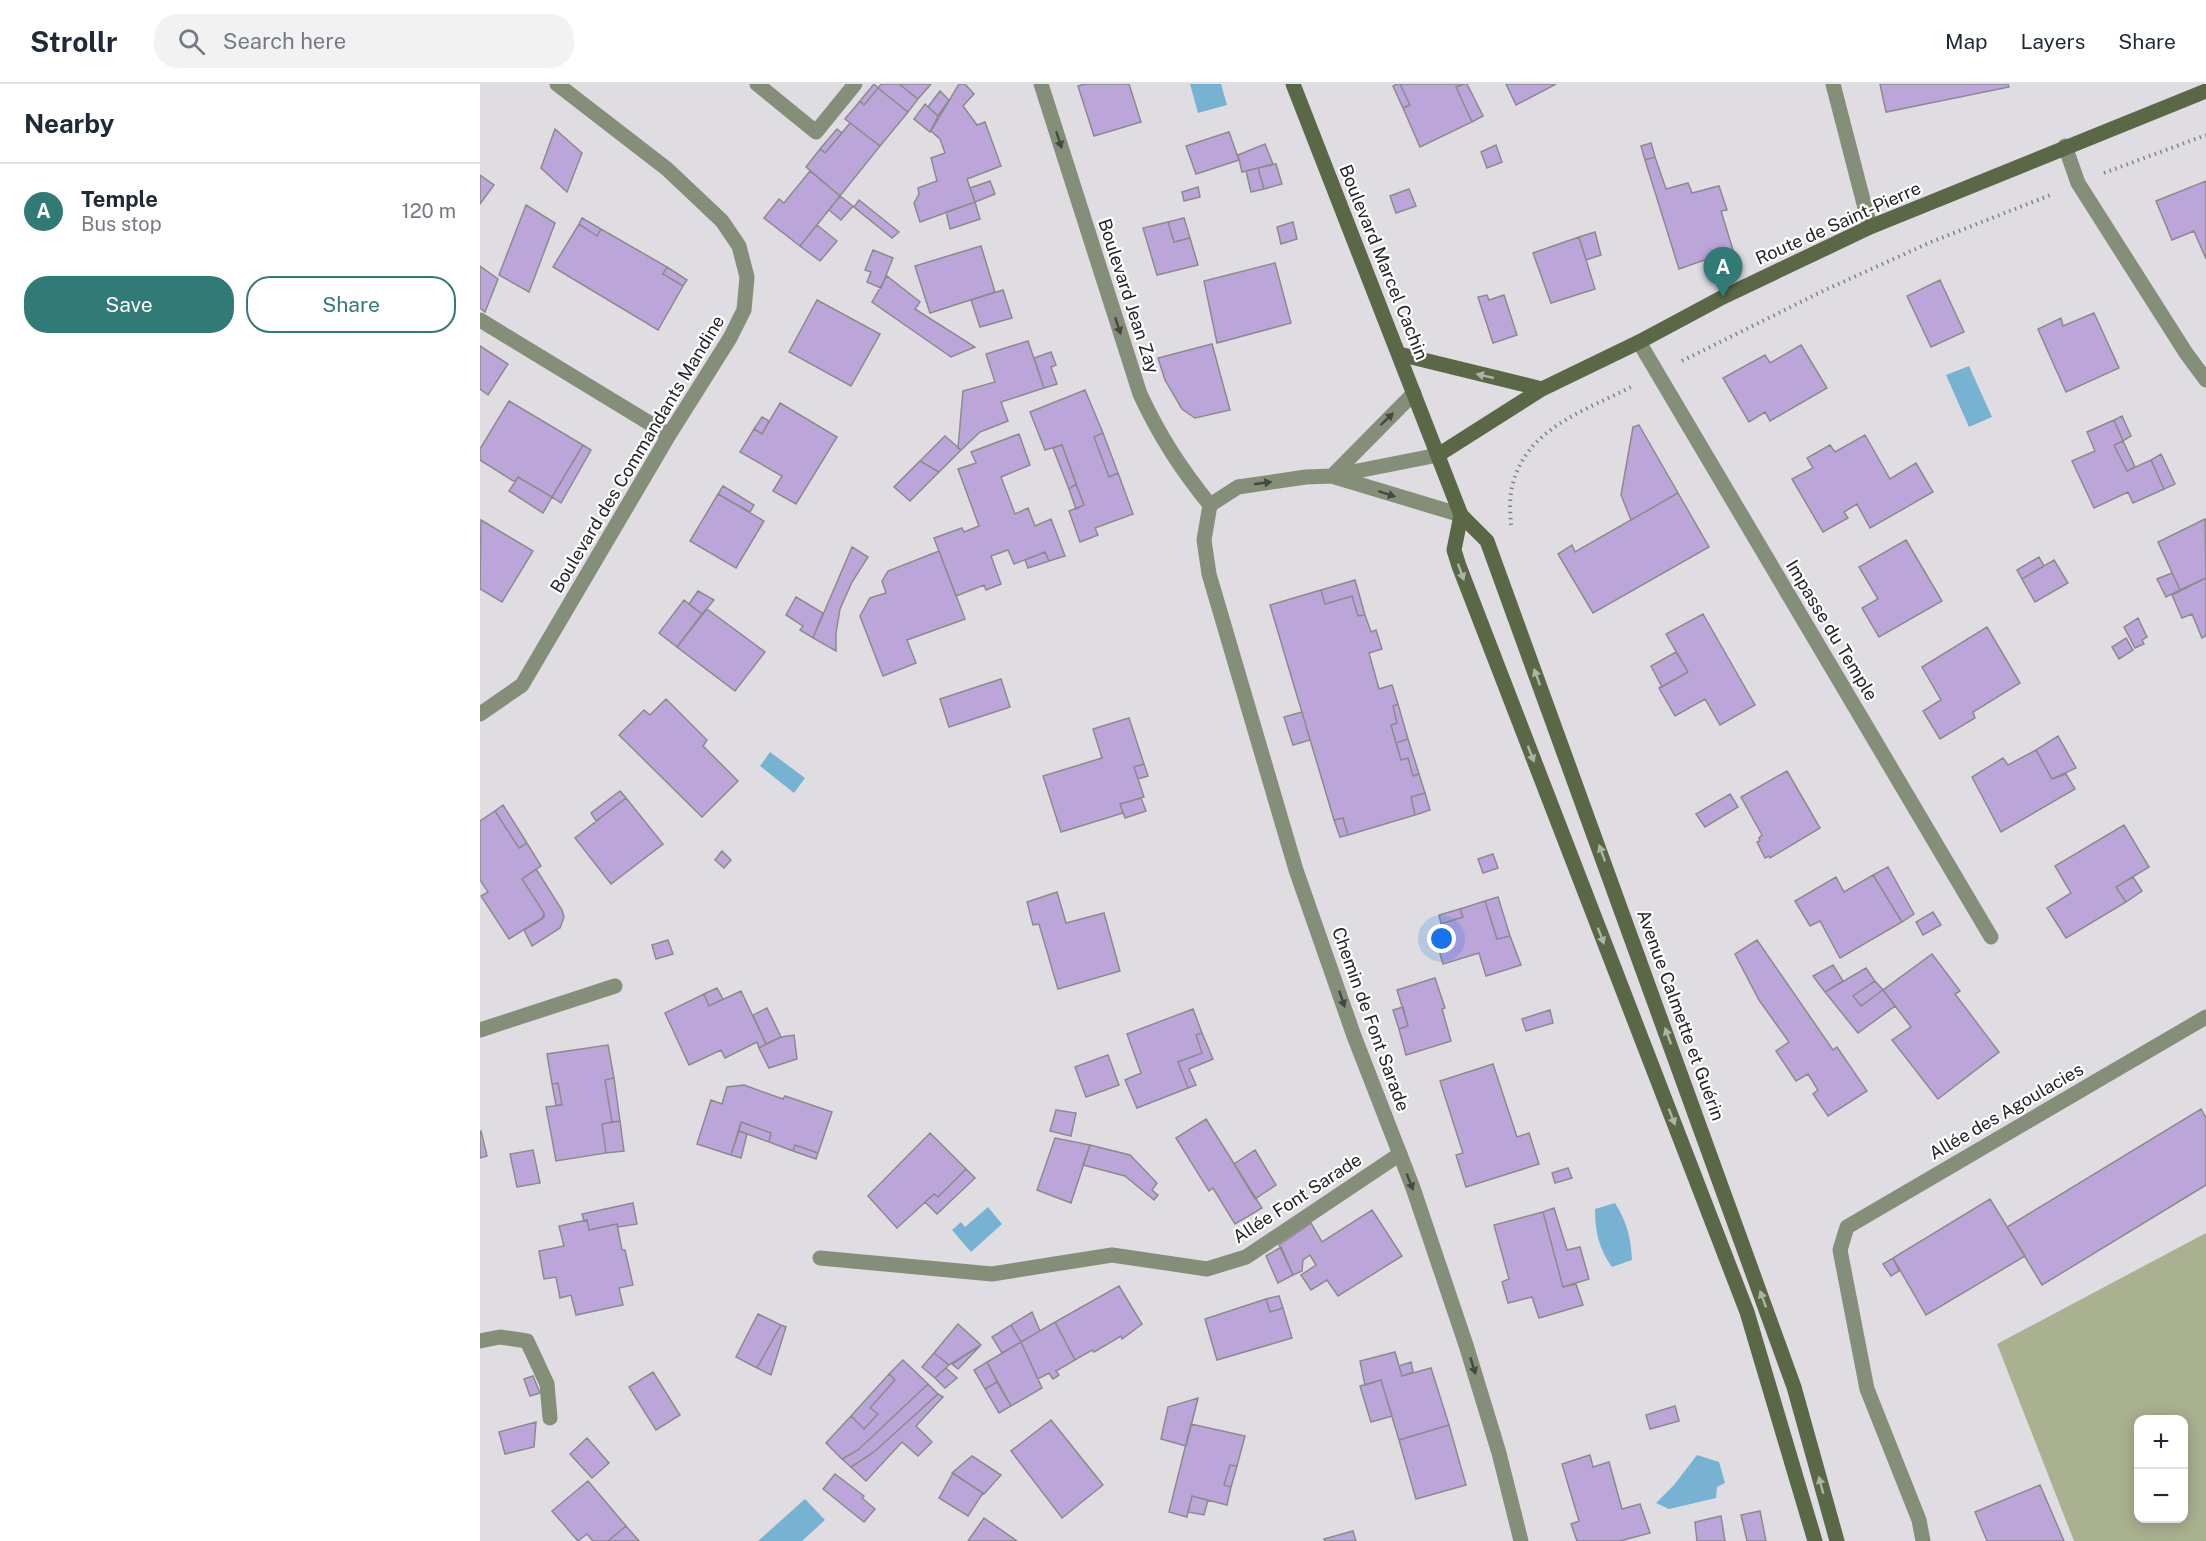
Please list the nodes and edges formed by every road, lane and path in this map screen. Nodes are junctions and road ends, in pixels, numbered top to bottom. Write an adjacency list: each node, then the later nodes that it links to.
1 (557, 84): 21 (street, Boulevard des Commandants Mandine)
2 (757, 84): 3 (street)
3 (855, 84)
4 (1041, 84): 24 (street, Boulevard Jean Zay, one-way to 24)
5 (1293, 84): 15 (main road, Boulevard Marcel Cachin)
6 (1833, 84): 12 (street)
7 (2206, 91): 9 (main road, Route de Saint-Pierre)
8 (2206, 135): 10 (path)
9 (2065, 146): 12 (main road, Route de Saint-Pierre); 17 (street)
10 (2107, 172)
11 (2055, 193): 16 (path)
12 (1870, 227): 14 (main road, Route de Saint-Pierre)
13 (480, 320): 21 (street)
14 (1639, 342): 19 (main road, Route de Saint-Pierre); 28 (street, Impasse du Temple)
15 (1399, 354): 19 (main road, one-way to 15); 20 (main road, Boulevard Marcel Cachin)
16 (1685, 359)
17 (2206, 380)
18 (1641, 382): 26 (path)
19 (1542, 390): 22 (main road, Route de Saint-Pierre)
20 (1414, 393): 22 (main road, Boulevard Marcel Cachin); 23 (street, one-way to 20)
21 (669, 435): 27 (street, Boulevard des Commandants Mandine)
22 (1438, 455): 23 (street); 25 (main road, Avenue Calmette et Guérin)
23 (1332, 476): 24 (street, one-way to 23); 25 (street, one-way to 25)
24 (1210, 505): 32 (street, Chemin de Font Sarade, one-way to 32)
25 (1461, 515): 37 (main road, one-way to 37); 38 (main road, Avenue Calmette et Guérin, one-way to 25)
26 (1511, 529)
27 (480, 714)
28 (1991, 938)
29 (615, 986): 31 (street)
30 (2206, 1017): 39 (street, Allée des Agoulacies)
31 (480, 1030)
32 (1400, 1154): 33 (street, Allée Font Sarade); 36 (street, Chemin de Font Sarade, one-way to 36)
33 (820, 1258)
34 (480, 1341): 35 (street)
35 (550, 1418)
36 (1521, 1541)
37 (1815, 1541)
38 (1837, 1541)
39 (1923, 1541)

